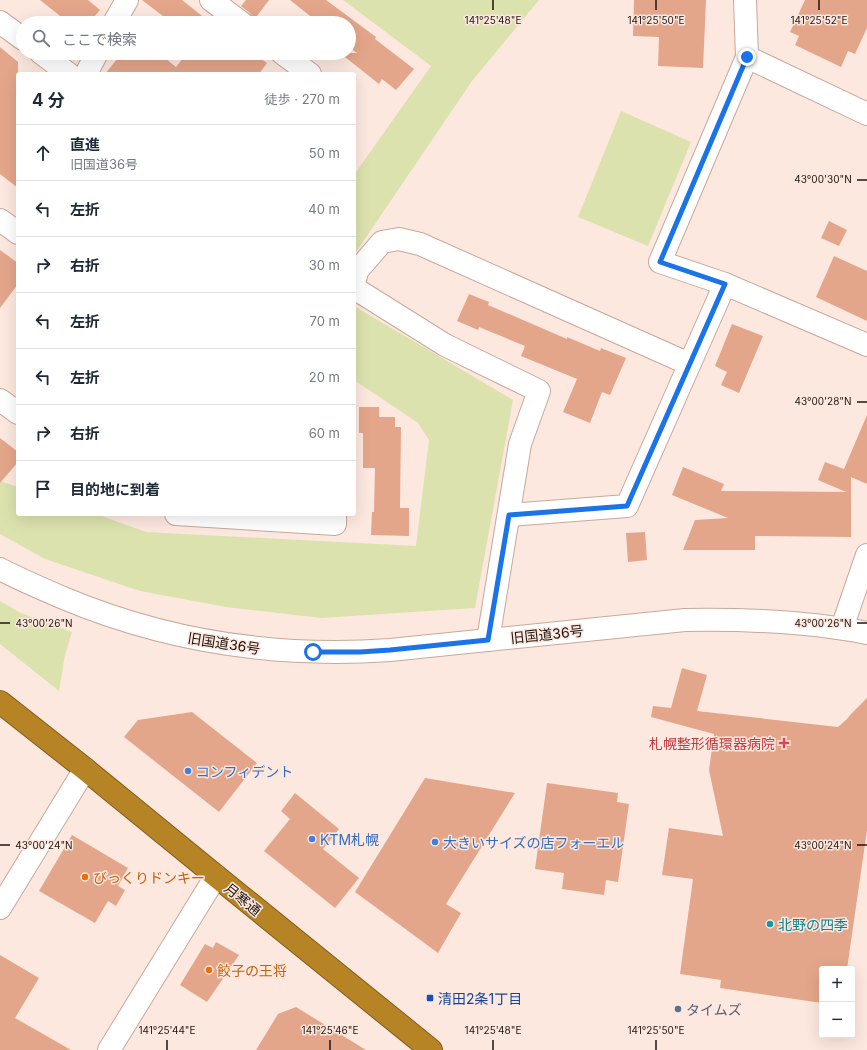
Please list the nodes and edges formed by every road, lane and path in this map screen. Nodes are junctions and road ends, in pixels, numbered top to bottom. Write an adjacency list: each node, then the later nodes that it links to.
1 (211, 0): 3 (street)
2 (746, 0): 6 (street)
3 (233, 16)
4 (0, 22): 5 (street)
5 (16, 34)
6 (747, 57): 13 (street); 17 (street)
7 (51, 60): 10 (street)
8 (93, 60): 11 (street)
9 (291, 60): 12 (street)
10 (67, 72)
11 (87, 72)
12 (307, 72)
13 (867, 114)
14 (0, 220): 15 (street)
15 (16, 232)
16 (356, 278): 20 (street)
17 (725, 284): 19 (street); 20 (street)
18 (356, 289): 23 (street)
19 (867, 345)
20 (689, 364): 23 (street)
21 (0, 400): 22 (street)
22 (16, 412)
23 (509, 515): 30 (street)
24 (208, 516): 25 (street)
25 (335, 516)
26 (867, 555): 28 (street)
27 (0, 568): 30 (street, 旧国道36号)
28 (842, 628): 29 (street, 旧国道36号); 30 (street, 旧国道36号)
29 (867, 633)
30 (488, 640)
31 (0, 702): 32 (highway, 月寒通)
32 (85, 769): 33 (highway, 月寒通); 34 (street)
33 (216, 876): 35 (street); 36 (highway, 月寒通)
34 (0, 908)
35 (109, 1050)
36 (431, 1050)

